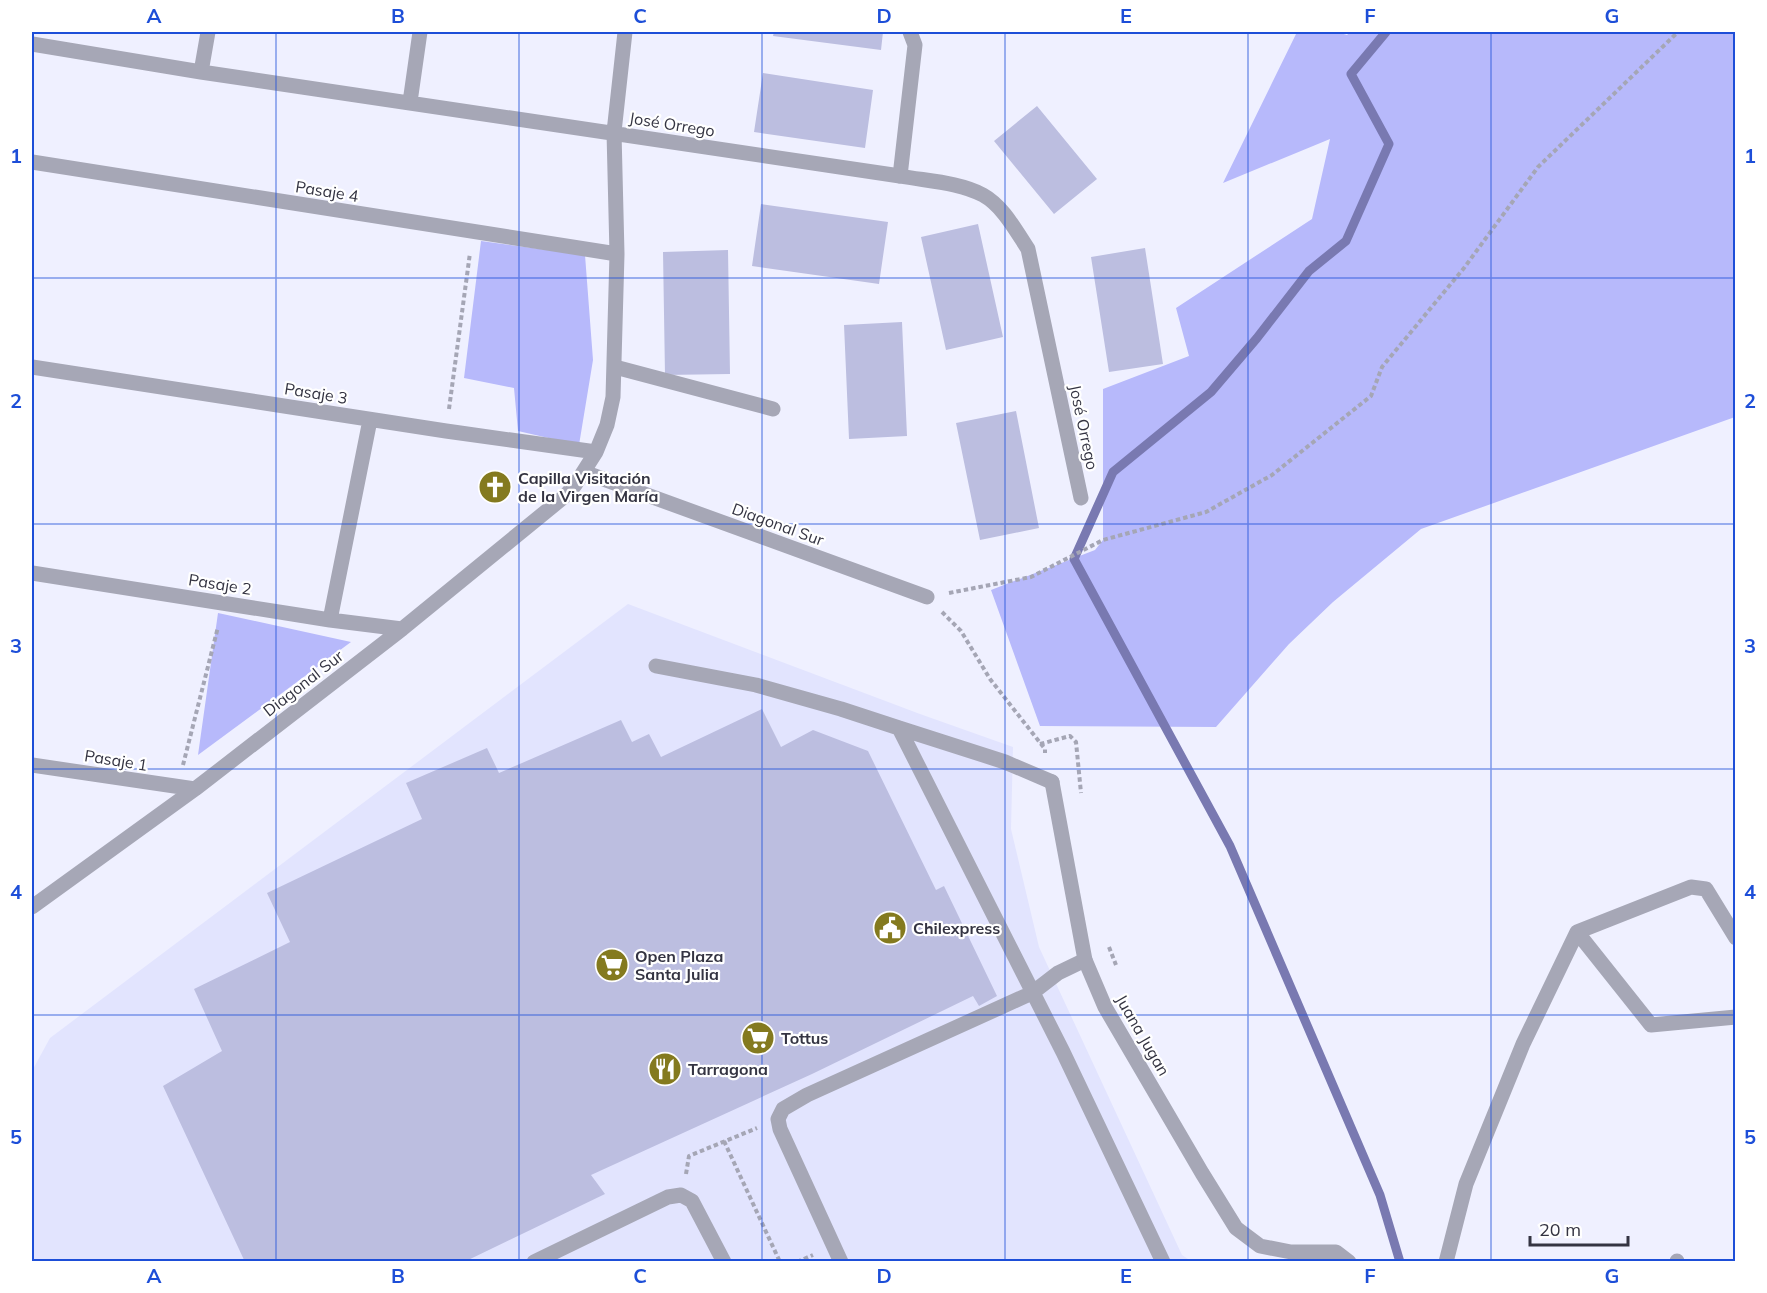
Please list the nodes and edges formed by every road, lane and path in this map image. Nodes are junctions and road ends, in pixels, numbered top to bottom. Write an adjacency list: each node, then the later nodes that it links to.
1 (208, 32): 7 (street)
2 (420, 32): 8 (street)
3 (625, 32): 9 (street, Diagonal Sur)
4 (910, 32): 11 (street)
5 (1678, 32): 23 (path)
6 (32, 44): 7 (street, José Orrego)
7 (201, 72): 8 (street, José Orrego)
8 (410, 102): 9 (street, José Orrego)
9 (614, 132): 11 (street, José Orrego); 13 (street, Diagonal Sur)
10 (32, 162): 12 (street, Pasaje 4)
11 (900, 176): 21 (street, José Orrego)
12 (473, 232): 13 (street, Pasaje 4); 18 (path)
13 (617, 254): 15 (street, Diagonal Sur)
14 (32, 367): 17 (street, Pasaje 3)
15 (615, 368): 16 (street); 19 (street, Diagonal Sur)
16 (773, 409)
17 (370, 420): 18 (street, Pasaje 3); 25 (street)
18 (446, 431): 19 (street, Pasaje 3)
19 (596, 452): 20 (street, Diagonal Sur)
20 (584, 472): 23 (street, Diagonal Sur); 26 (street, Diagonal Sur)
21 (1081, 498)
22 (32, 573): 24 (street, Pasaje 2)
23 (927, 597): 29 (path)
24 (224, 603): 25 (street, Pasaje 2); 32 (path)
25 (330, 620): 26 (street, Pasaje 2)
26 (402, 629): 33 (street, Diagonal Sur)
27 (656, 666): 28 (street)
28 (898, 728): 31 (street); 41 (street)
29 (1040, 744): 31 (path); 34 (path)
30 (32, 765): 32 (street, Pasaje 1)
31 (1052, 782): 39 (street, Juana Jugan)
32 (178, 788): 33 (street, Pasaje 1)
33 (195, 789): 35 (street, Diagonal Sur)
34 (1082, 804)
35 (32, 907)
36 (1577, 932): 37 (street); 42 (street); 53 (street)
37 (1736, 938)
38 (1106, 940): 40 (path)
39 (1085, 960): 41 (street); 46 (street, Juana Jugan)
40 (1118, 968)
41 (1032, 993): 43 (street); 47 (street)
42 (1736, 1017)
43 (778, 1119): 44 (path); 51 (street)
44 (724, 1141): 45 (path); 50 (path)
45 (681, 1195): 48 (street); 49 (street)
46 (1294, 1257): 52 (street, Juana Jugan)
47 (1161, 1261)
48 (534, 1262)
49 (724, 1262)
50 (780, 1262)
51 (841, 1262)
52 (1349, 1262)
53 (1446, 1262)

